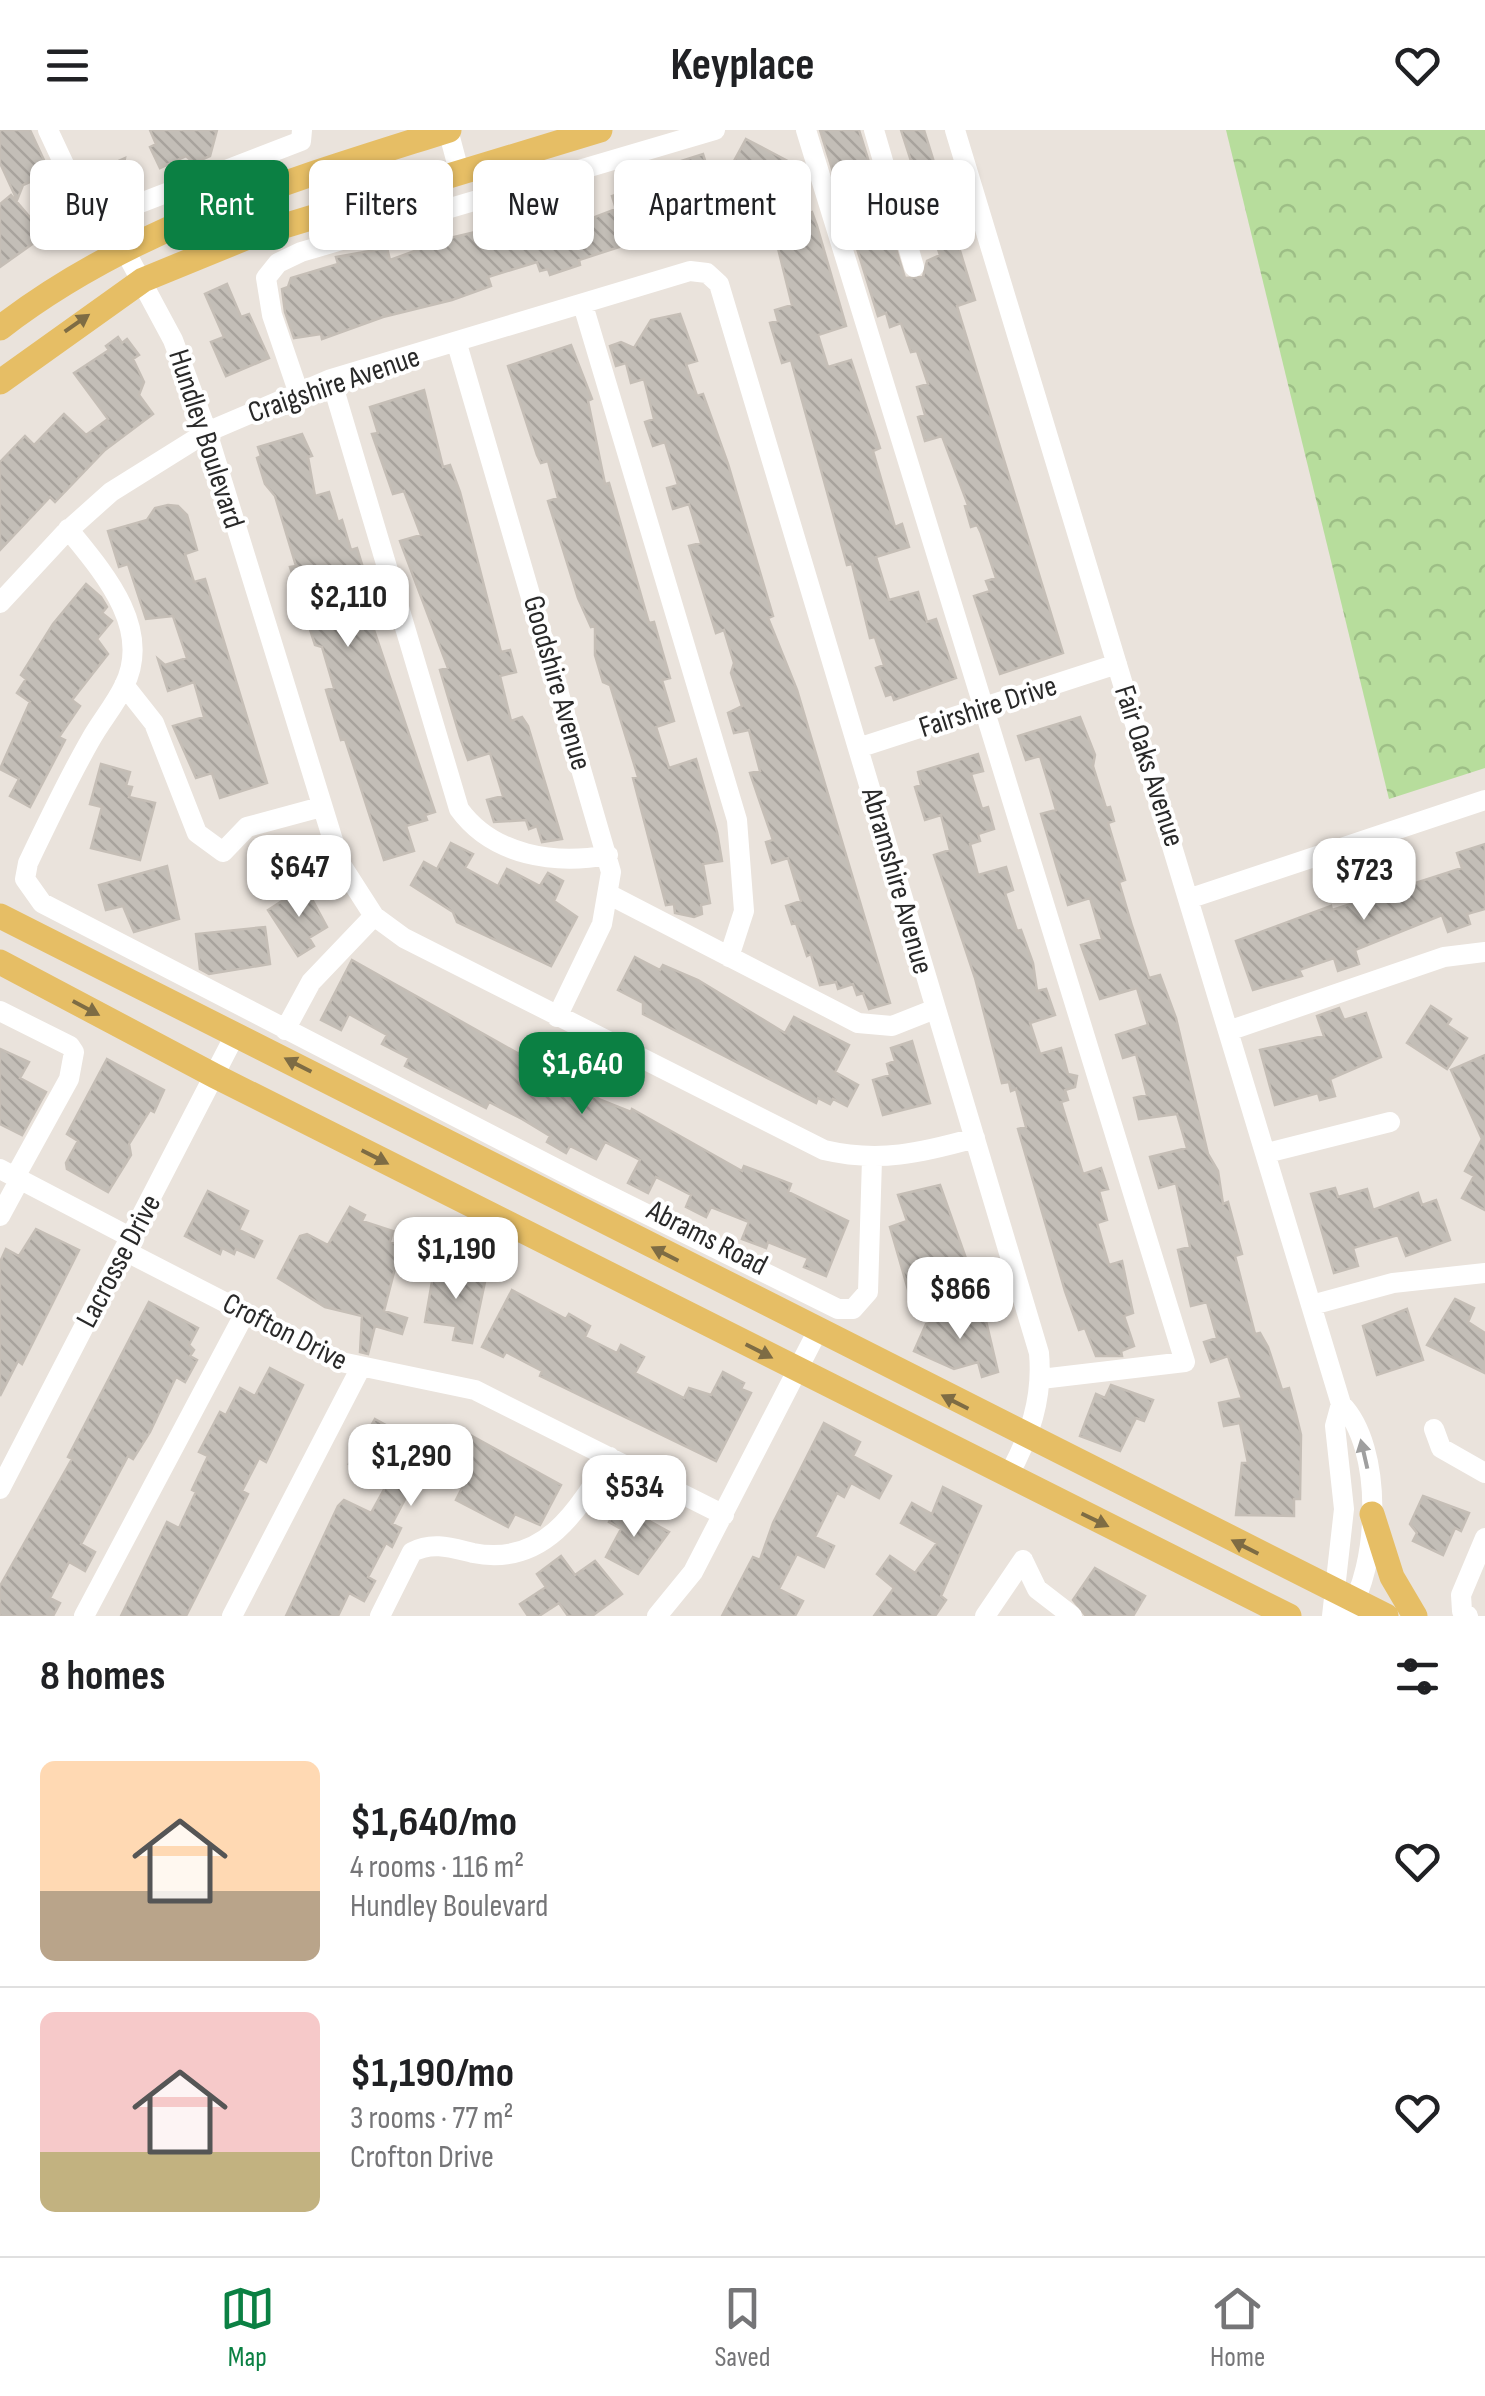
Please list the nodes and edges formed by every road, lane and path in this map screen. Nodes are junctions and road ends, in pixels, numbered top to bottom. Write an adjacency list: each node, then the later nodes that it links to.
1 (48, 130): 2 (street)
2 (302, 130)
3 (449, 130): 10 (street); 13 (main road)
4 (600, 130): 10 (main road)
5 (715, 130): 25 (street)
6 (806, 130): 31 (street)
7 (874, 130): 9 (street)
8 (955, 130): 11 (street, Fair Oaks Avenue)
9 (883, 160)
10 (459, 171): 18 (main road)
11 (979, 209): 12 (street); 29 (street, Fair Oaks Avenue)
12 (975, 210)
13 (144, 238)
14 (119, 250): 21 (main road)
15 (126, 250): 18 (street, Hundley Boulevard)
16 (909, 250): 17 (street)
17 (914, 267)
18 (143, 280): 24 (main road, one-way to 18); 26 (street, Hundley Boulevard)
19 (719, 284): 20 (street, Craigshire Avenue); 32 (street, Abramshire Avenue)
20 (584, 305): 22 (street, Craigshire Avenue); 41 (street)
21 (0, 328)
22 (457, 344): 23 (street, Craigshire Avenue); 35 (street, Goodshire Avenue)
23 (331, 379): 25 (street, Craigshire Avenue); 35 (street)
24 (0, 382)
25 (298, 391): 26 (street, Craigshire Avenue)
26 (207, 432): 27 (street, Craigshire Avenue); 34 (street, Hundley Boulevard)
27 (68, 530): 28 (street, Craigshire Avenue); 30 (street)
28 (0, 603)
29 (1117, 664): 31 (street, Fairshire Drive); 37 (street, Fair Oaks Avenue)
30 (124, 686): 34 (street); 46 (street)
31 (984, 710): 32 (street, Fairshire Drive); 63 (street)
32 (858, 748): 43 (street, Abramshire Avenue)
33 (1485, 800): 37 (street)
34 (320, 806): 39 (street, Hundley Boulevard)
35 (608, 855): 36 (street, Goodshire Avenue)
36 (610, 896): 41 (street); 45 (street, Goodshire Avenue)
37 (1191, 898): 47 (street, Fair Oaks Avenue)
38 (0, 916): 48 (main road, Abrams Road)
39 (374, 916): 45 (street, Hundley Boulevard); 46 (street)
40 (1485, 952): 47 (street)
41 (729, 957): 43 (street)
42 (0, 962): 49 (main road, one-way to 49)
43 (935, 1008): 51 (street, Abramshire Avenue)
44 (0, 1011): 54 (street)
45 (557, 1017): 53 (street, Hundley Boulevard)
46 (286, 1030): 53 (street)
47 (1231, 1030): 52 (street, Fair Oaks Avenue)
48 (236, 1033): 49 (street, Lacrosse Drive); 60 (main road, Abrams Road, one-way to 48)
49 (215, 1076): 56 (street, Lacrosse Drive); 62 (main road, one-way to 62)
50 (1390, 1122): 52 (street)
51 (975, 1138): 53 (street, Hundley Boulevard); 63 (street, Abramshire Avenue)
52 (1267, 1153): 58 (street, Fair Oaks Avenue)
53 (872, 1160)
54 (12, 1175): 55 (street); 56 (street, Crofton Drive)
55 (0, 1216)
56 (128, 1244): 59 (street, Crofton Drive); 70 (street, Lacrosse Drive)
57 (1485, 1273): 58 (street)
58 (1312, 1305): 64 (street, Fair Oaks Avenue)
59 (245, 1312): 61 (street, Crofton Drive); 75 (street)
60 (818, 1332): 62 (street); 66 (main road, Abrams Road, one-way to 60)
61 (360, 1369): 67 (street, Crofton Drive); 76 (street)
62 (798, 1370): 69 (main road); 72 (street)
63 (1041, 1379): 66 (street, Abramshire Avenue)
64 (1341, 1404): 71 (street, Fair Oaks Avenue, one-way to 64); 74 (street, Fair Oaks Avenue)
65 (1434, 1429): 68 (street)
66 (1029, 1439): 69 (street, Abramshire Avenue); 74 (main road, Abrams Road, one-way to 66)
67 (610, 1457): 72 (street, Crofton Drive); 77 (street)
68 (1485, 1473)
69 (1008, 1476): 81 (main road, one-way to 81)
70 (0, 1489)
71 (1372, 1514): 74 (street, Fair Oaks Avenue); 83 (main road)
72 (724, 1515): 78 (street)
73 (1485, 1538): 84 (street)
74 (1342, 1606): 82 (main road, Abrams Road)
75 (84, 1616)
76 (232, 1616)
77 (380, 1616)
78 (657, 1616)
79 (985, 1616): 80 (street)
80 (1072, 1616)
81 (1288, 1616)
82 (1386, 1616)
83 (1415, 1616)
84 (1468, 1616)

